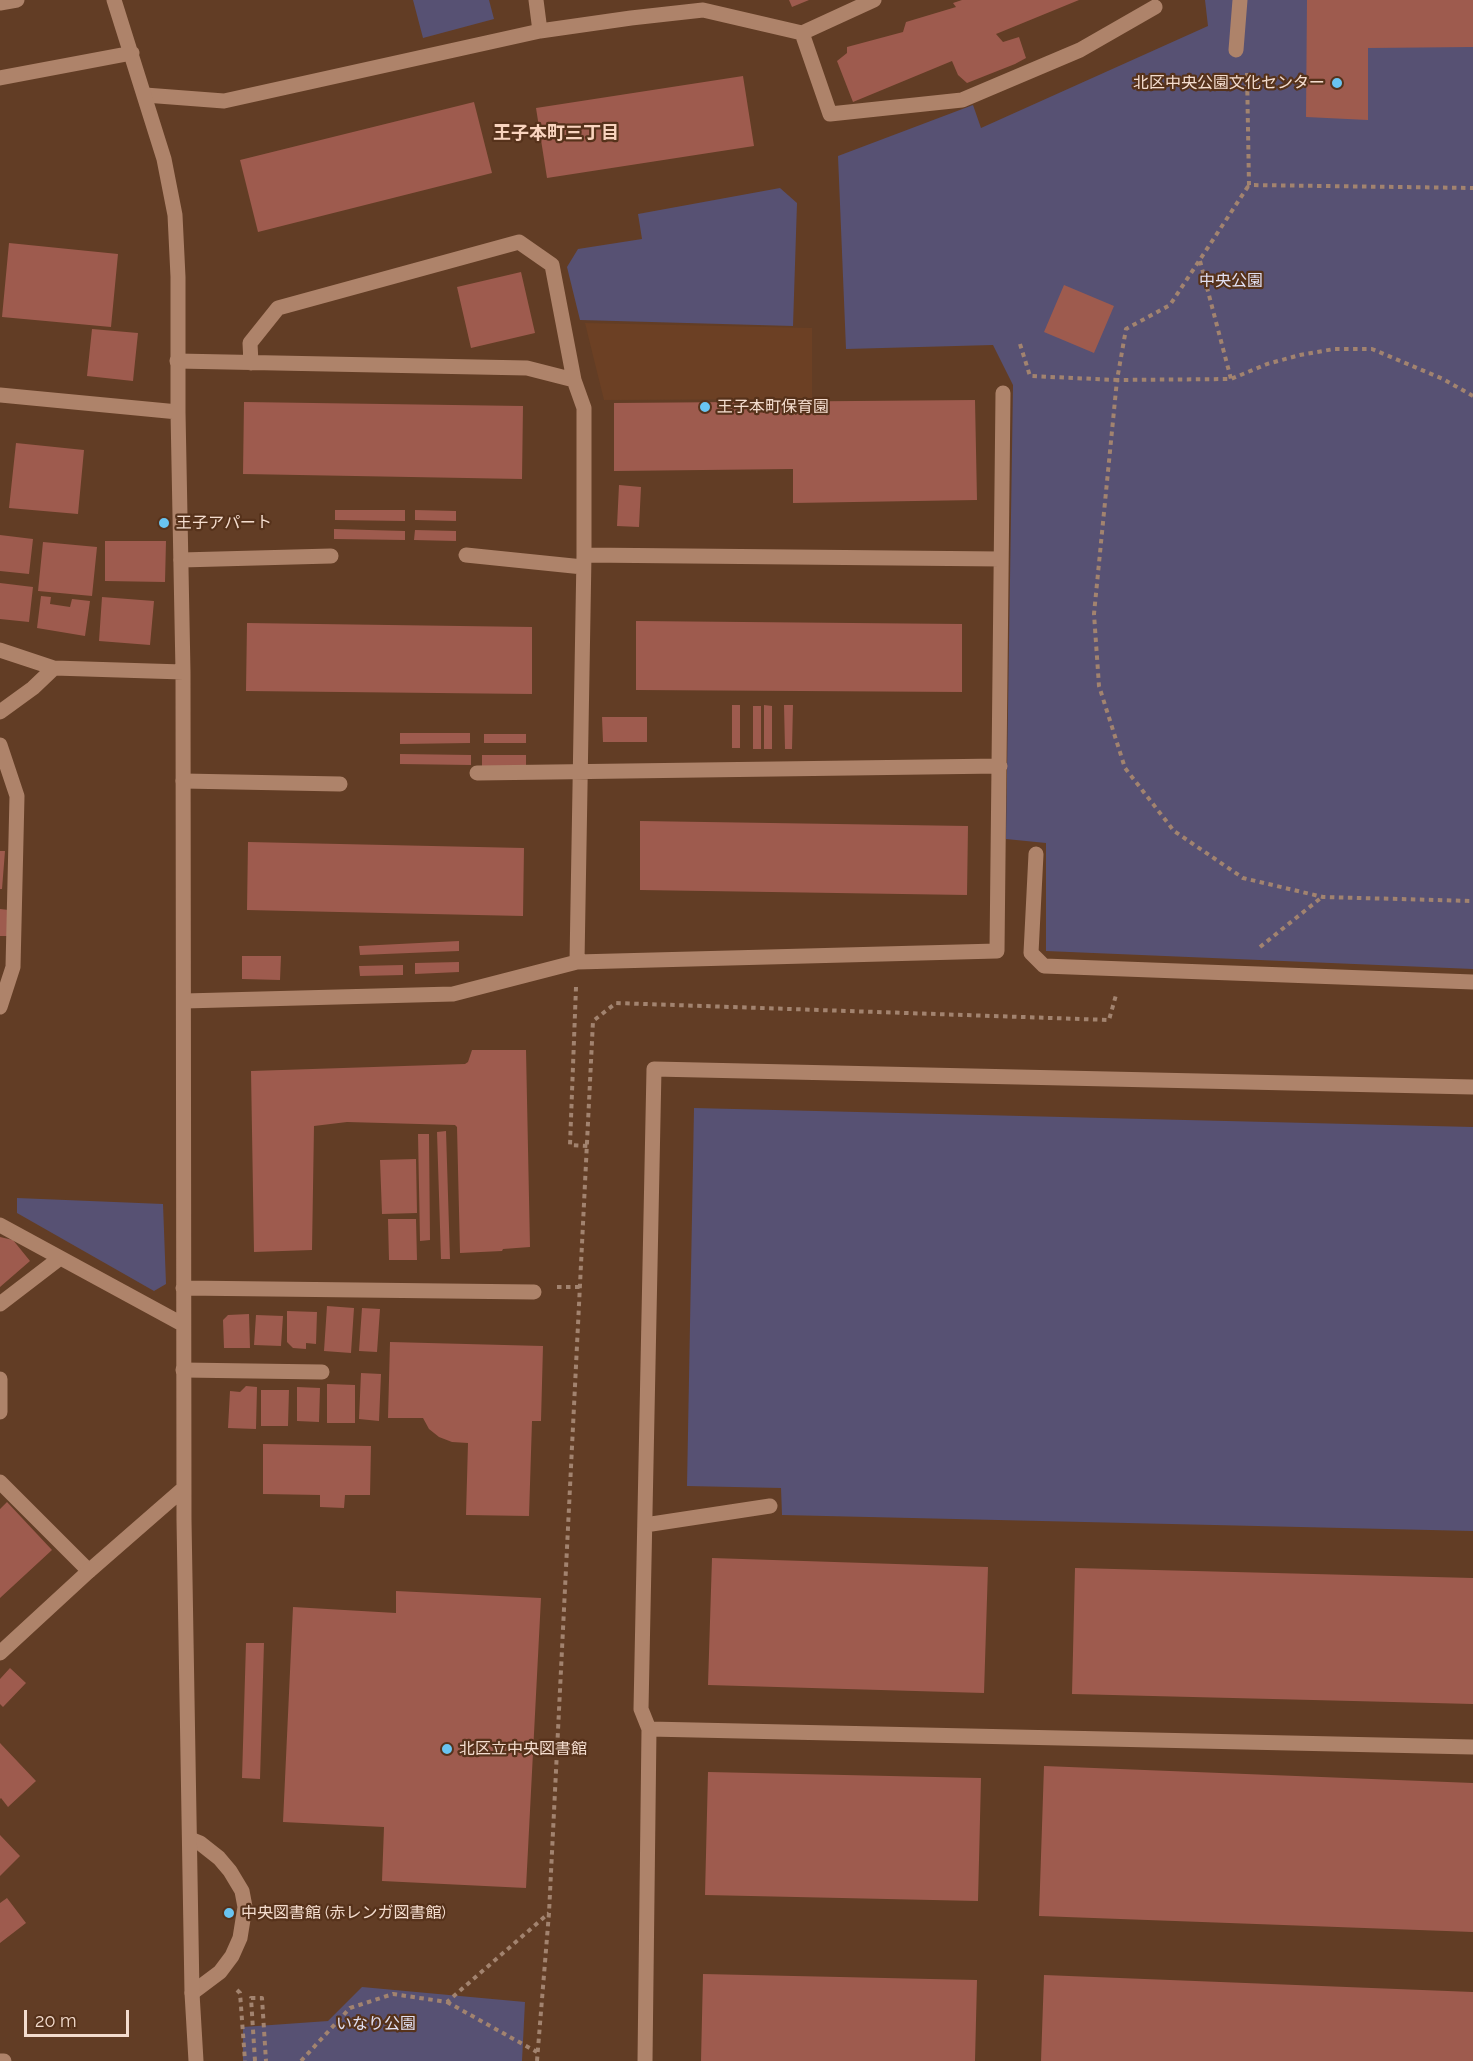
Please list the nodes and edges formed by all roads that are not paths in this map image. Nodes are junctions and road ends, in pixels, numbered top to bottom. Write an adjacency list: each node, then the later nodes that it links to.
1 (16, 0): 6 (street)
2 (114, 0): 12 (street)
3 (536, 0): 9 (street)
4 (873, 0): 10 (street)
5 (1240, 0): 11 (street)
6 (0, 3)
7 (704, 5): 9 (street); 10 (street)
8 (1155, 7): 10 (street)
9 (540, 31): 14 (street)
10 (802, 33)
11 (1236, 50)
12 (132, 53): 13 (street); 14 (street)
13 (0, 78)
14 (145, 95): 15 (street)
15 (177, 361): 16 (street); 20 (street)
16 (251, 363): 17 (street); 17 (street)
17 (574, 380): 25 (street)
18 (1003, 393): 23 (street)
19 (0, 395): 20 (street)
20 (178, 412): 24 (street)
21 (466, 555): 25 (street)
22 (331, 556): 24 (street)
23 (1000, 559): 25 (street); 31 (street)
24 (181, 560): 28 (street)
25 (584, 561): 33 (street)
26 (0, 650): 27 (street)
27 (54, 668): 28 (street); 29 (street)
28 (183, 672): 34 (street)
29 (0, 712)
30 (0, 745): 40 (street)
31 (1000, 766): 33 (street); 37 (street)
32 (477, 773): 33 (street)
33 (581, 773): 37 (street)
34 (183, 781): 35 (street); 39 (street)
35 (340, 784)
36 (1036, 854): 38 (street)
37 (577, 962): 39 (street)
38 (1473, 982)
39 (184, 1001): 44 (street)
40 (0, 1007)
41 (1473, 1087): 55 (street)
42 (0, 1226): 43 (street)
43 (60, 1258): 46 (street); 47 (street)
44 (183, 1288): 45 (street); 47 (street)
45 (540, 1289)
46 (0, 1304)
47 (182, 1324): 48 (street)
48 (183, 1370): 49 (street); 53 (street)
49 (322, 1372)
50 (0, 1379): 51 (street)
51 (0, 1412)
52 (2, 1489): 56 (street)
53 (183, 1490): 56 (street); 60 (street)
54 (770, 1506): 55 (street)
55 (645, 1525): 58 (street)
56 (89, 1571): 57 (street)
57 (0, 1653)
58 (649, 1729): 59 (street); 63 (street)
59 (1473, 1747)
60 (190, 1839): 61 (street); 61 (street)
61 (192, 1993): 62 (street)
62 (196, 2061)
63 (645, 2061)

